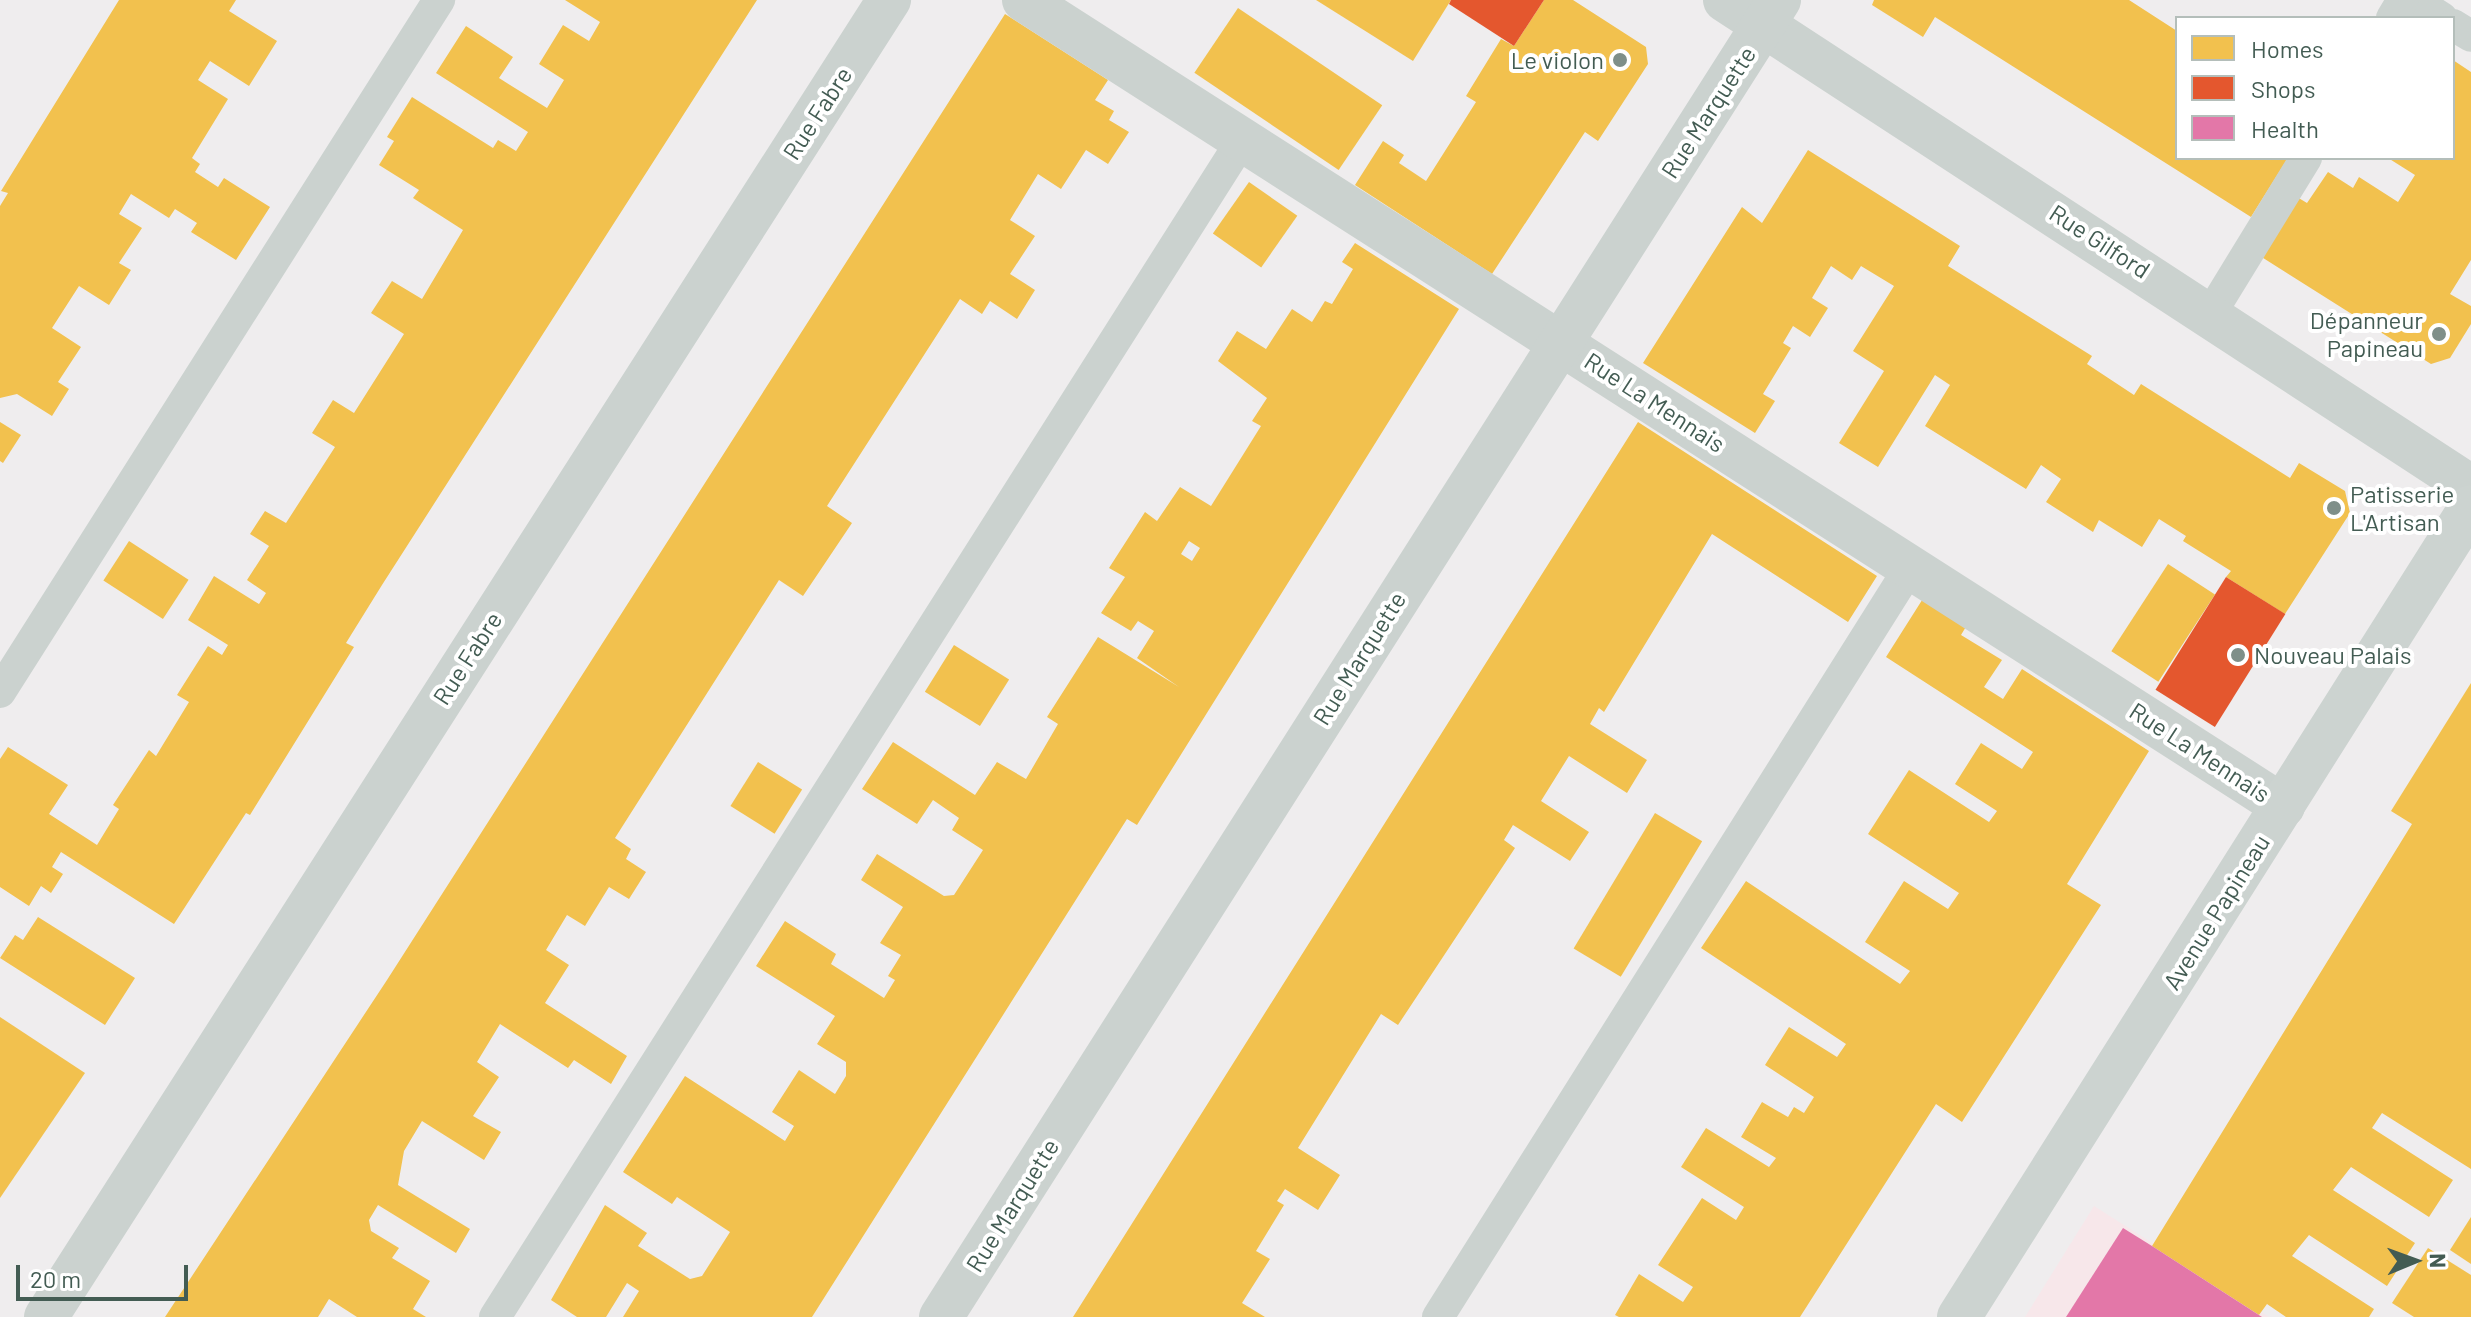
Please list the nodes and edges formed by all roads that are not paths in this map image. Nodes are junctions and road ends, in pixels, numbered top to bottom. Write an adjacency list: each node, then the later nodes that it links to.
1 (439, 0): 15 (lane)
2 (889, 0): 17 (street, Rue Fabre)
3 (1024, 0): 8 (street, Rue La Mennais)
4 (1725, 0): 6 (street, Rue Gilford)
5 (2414, 0): 7 (lane)
6 (1772, 12): 10 (street, Rue Gilford); 11 (street, Rue Marquette)
7 (2439, 16)
8 (1243, 139): 11 (street, Rue La Mennais); 18 (lane)
9 (2305, 160): 10 (lane)
10 (2211, 313): 12 (street, Rue Gilford)
11 (1560, 341): 14 (street, Rue La Mennais); 19 (street, Rue Marquette)
12 (2471, 487)
13 (2471, 507): 16 (main road, Avenue Papineau)
14 (1911, 566): 16 (street, Rue La Mennais); 20 (lane)
15 (0, 692)
16 (2283, 806): 21 (main road, Avenue Papineau)
17 (46, 1317)
18 (495, 1317)
19 (941, 1317)
20 (1438, 1317)
21 (1959, 1317)

